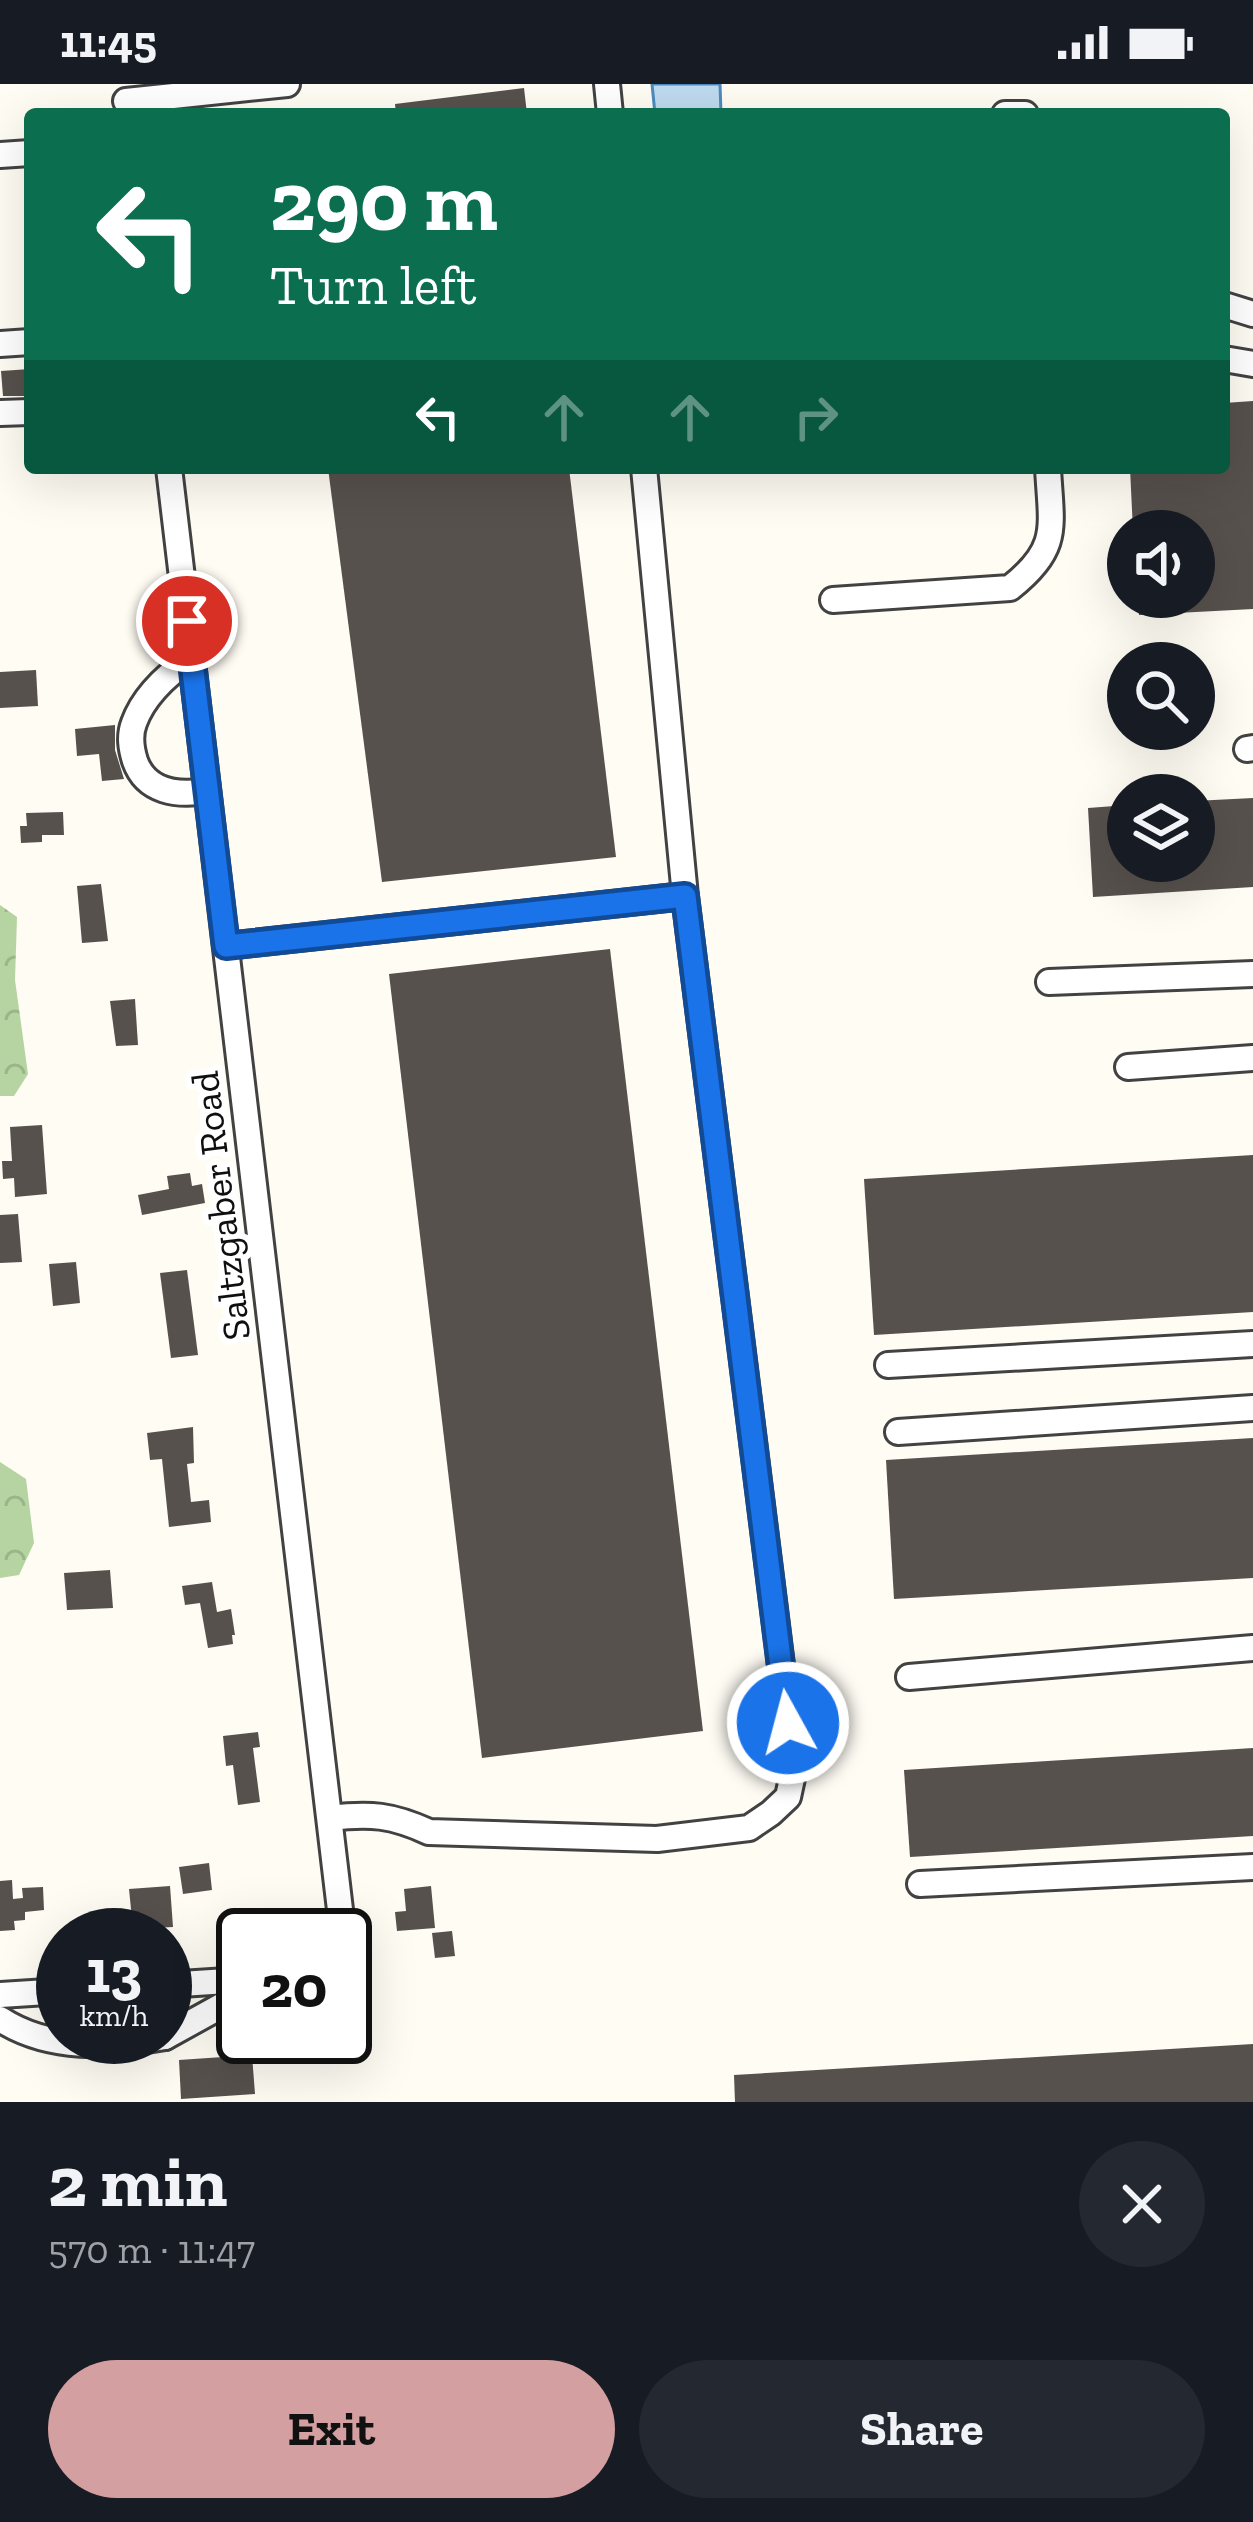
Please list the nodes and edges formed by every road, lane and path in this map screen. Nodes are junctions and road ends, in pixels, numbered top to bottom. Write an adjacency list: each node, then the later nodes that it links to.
1 (287, 84): 2 (street)
2 (126, 100)
3 (170, 474): 7 (street, Saltzgaber Road)
4 (645, 474): 9 (street)
5 (1048, 474): 6 (street)
6 (833, 600)
7 (191, 658): 8 (street, Saltzgaber Road); 8 (street)
8 (207, 791): 10 (street, Saltzgaber Road)
9 (685, 896): 10 (street); 21 (street)
10 (226, 946): 21 (street, Saltzgaber Road)
11 (1253, 974): 12 (street)
12 (1049, 982)
13 (1253, 1058): 14 (street)
14 (1128, 1066)
15 (1253, 1344): 16 (street)
16 (888, 1365)
17 (1253, 1408): 18 (street)
18 (898, 1432)
19 (1253, 1648): 20 (street)
20 (910, 1677)
21 (330, 1818): 24 (street, Saltzgaber Road)
22 (1253, 1867): 23 (street)
23 (920, 1884)
24 (340, 1908)
25 (36, 1993): 26 (street)
26 (0, 1995)
27 (0, 2019): 28 (street)
28 (36, 2037)

